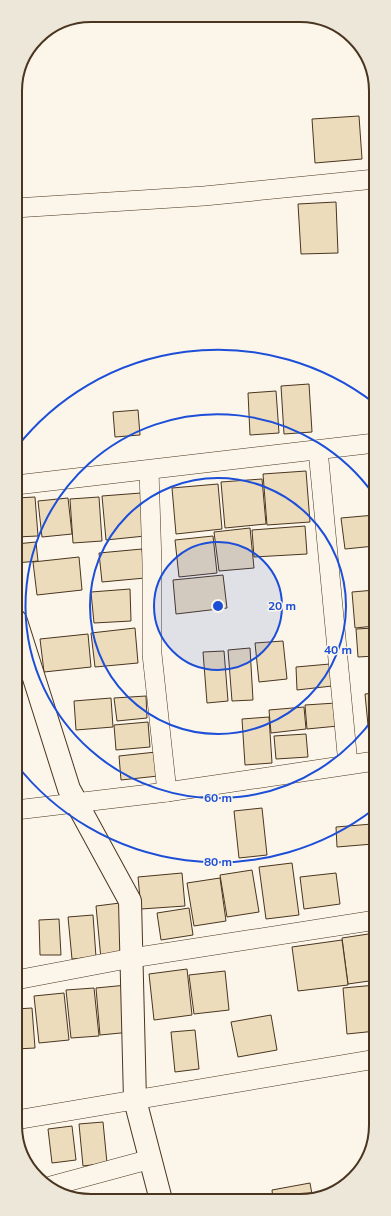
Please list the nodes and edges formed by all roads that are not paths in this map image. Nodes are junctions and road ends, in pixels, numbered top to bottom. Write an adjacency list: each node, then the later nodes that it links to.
1 (369, 180): 2 (street)
2 (22, 208)
3 (369, 444): 4 (street)
4 (318, 450): 5 (street); 9 (street)
5 (149, 470): 6 (street); 10 (street)
6 (22, 485)
7 (22, 640): 11 (street)
8 (369, 761): 9 (street)
9 (348, 764): 10 (street)
10 (168, 792): 11 (street)
11 (77, 803): 12 (street); 14 (street)
12 (22, 809)
13 (369, 921): 14 (street)
14 (132, 958): 15 (street); 17 (street)
15 (22, 979)
16 (369, 1060): 17 (street)
17 (135, 1100): 18 (street); 19 (street)
18 (22, 1119)
19 (151, 1159): 20 (street); 21 (street)
20 (56, 1185)
21 (160, 1194)

